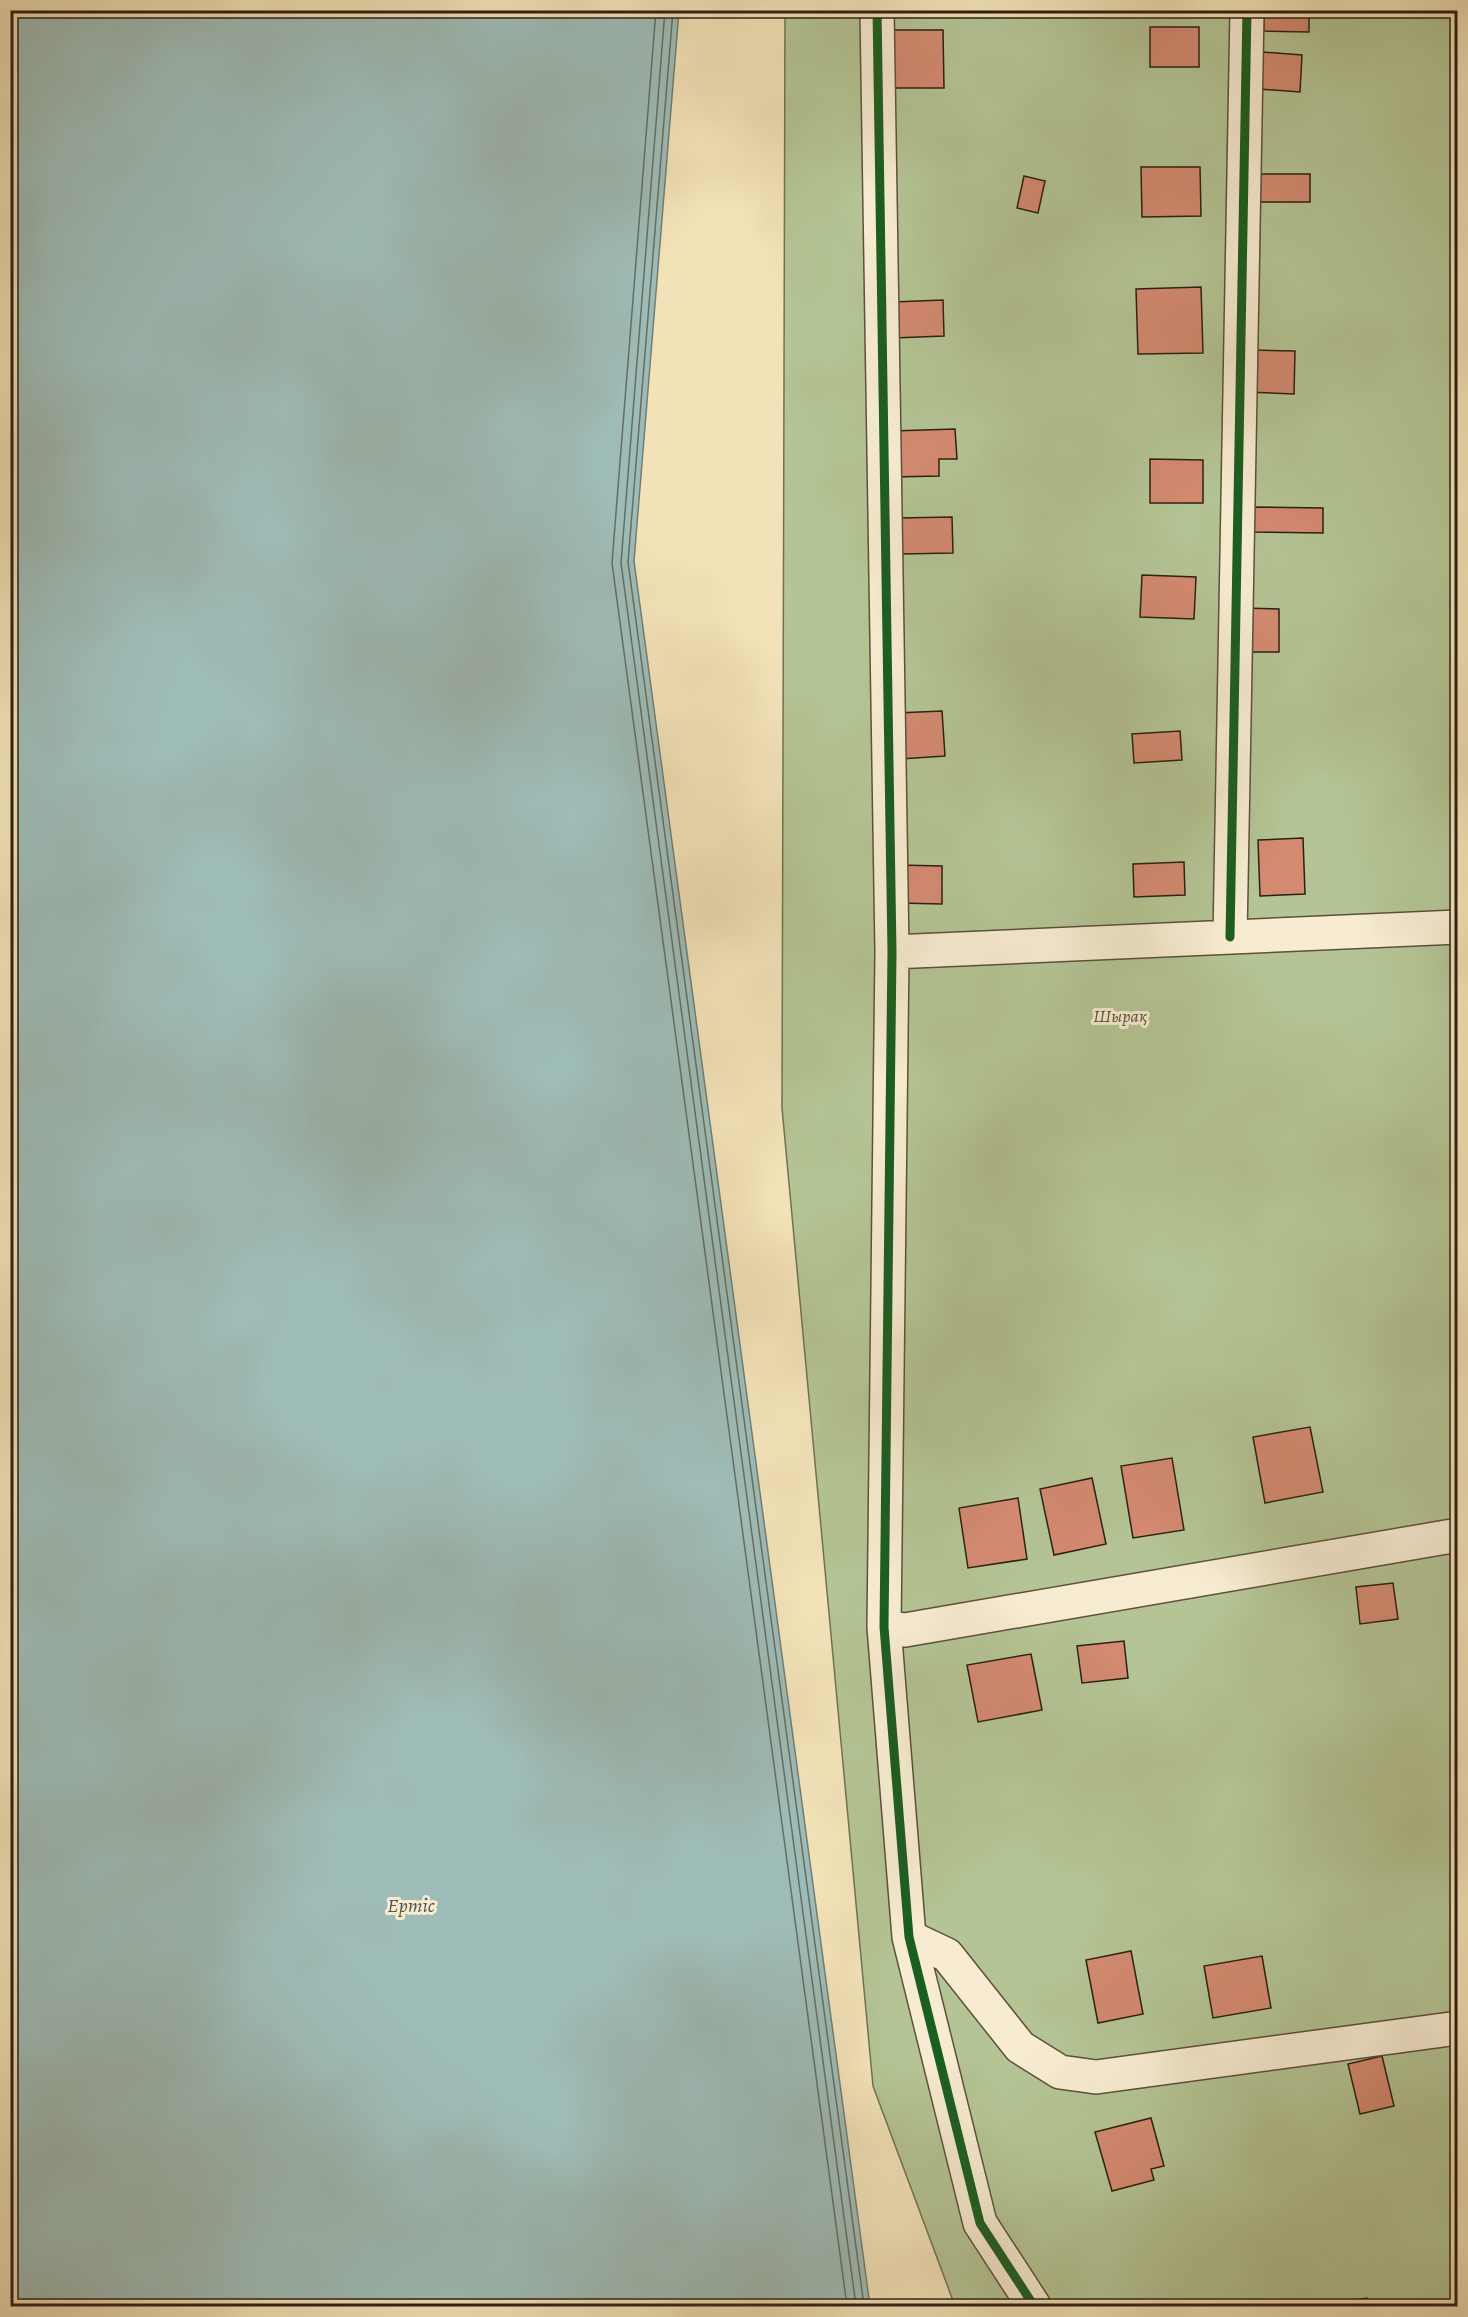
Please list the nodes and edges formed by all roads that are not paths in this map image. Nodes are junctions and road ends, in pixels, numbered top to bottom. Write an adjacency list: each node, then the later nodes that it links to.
1 (876, 10): 5 (street)
2 (1247, 10): 4 (street)
3 (1458, 927): 4 (street)
4 (1230, 937): 5 (street)
5 (892, 952): 7 (street)
6 (1458, 1535): 7 (street)
7 (884, 1627): 8 (street)
8 (909, 1937): 9 (street); 10 (street)
9 (1458, 2028)
10 (1034, 2307)

